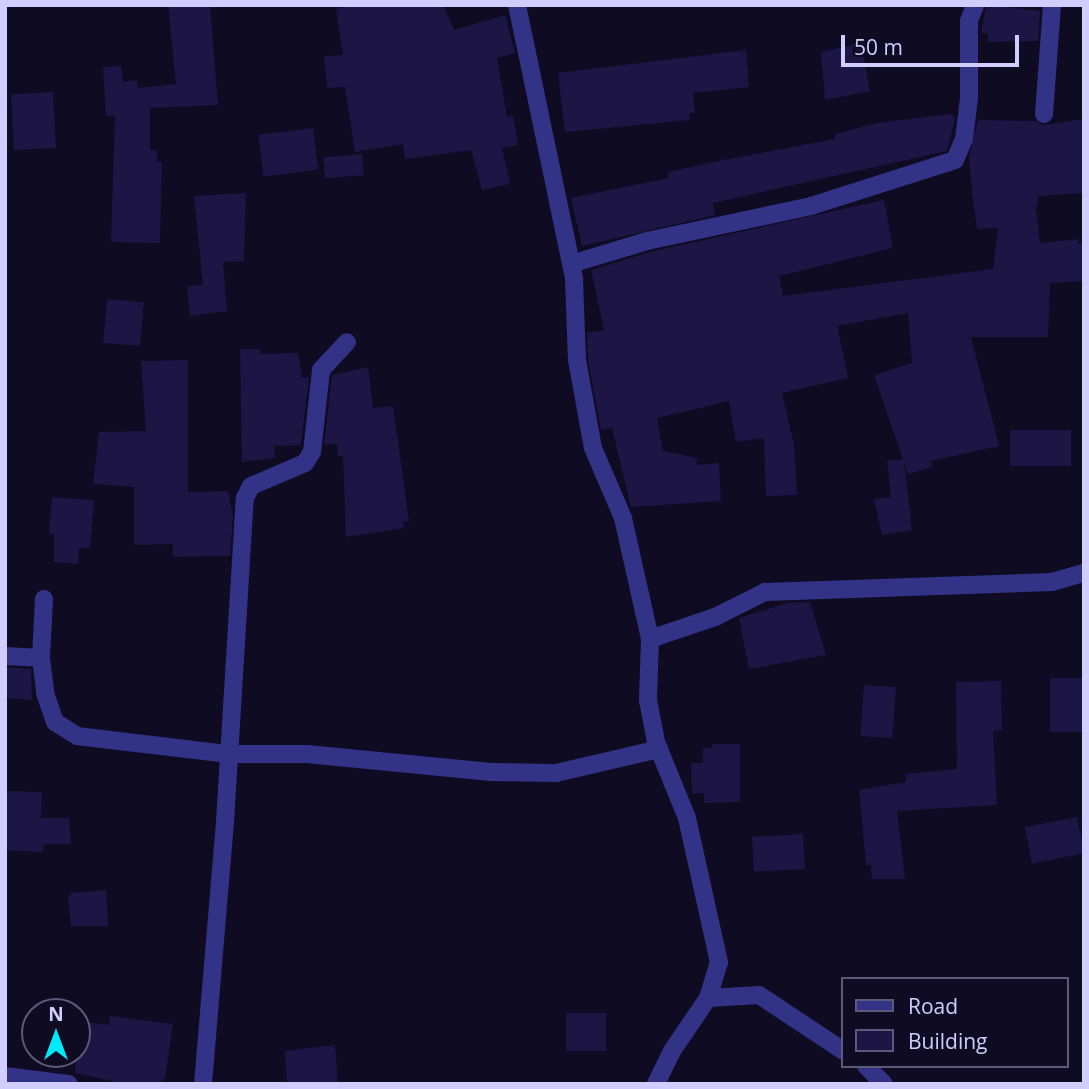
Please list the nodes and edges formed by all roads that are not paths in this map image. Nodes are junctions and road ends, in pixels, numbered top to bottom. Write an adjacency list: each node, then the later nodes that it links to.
1 (517, 5): 5 (street)
2 (975, 5): 5 (street)
3 (1052, 5): 4 (street)
4 (1044, 114)
5 (571, 264): 9 (street)
6 (347, 342): 13 (street)
7 (1084, 573): 9 (street)
8 (44, 599): 11 (street)
9 (650, 639): 12 (street)
10 (5, 656): 11 (street)
11 (41, 658): 13 (street)
12 (659, 749): 13 (street); 14 (street)
13 (229, 754): 19 (street)
14 (708, 999): 15 (street); 20 (street)
15 (841, 1049)
16 (868, 1068): 21 (street)
17 (5, 1076): 18 (street)
18 (68, 1084)
19 (203, 1084)
20 (656, 1084)
21 (884, 1084)

